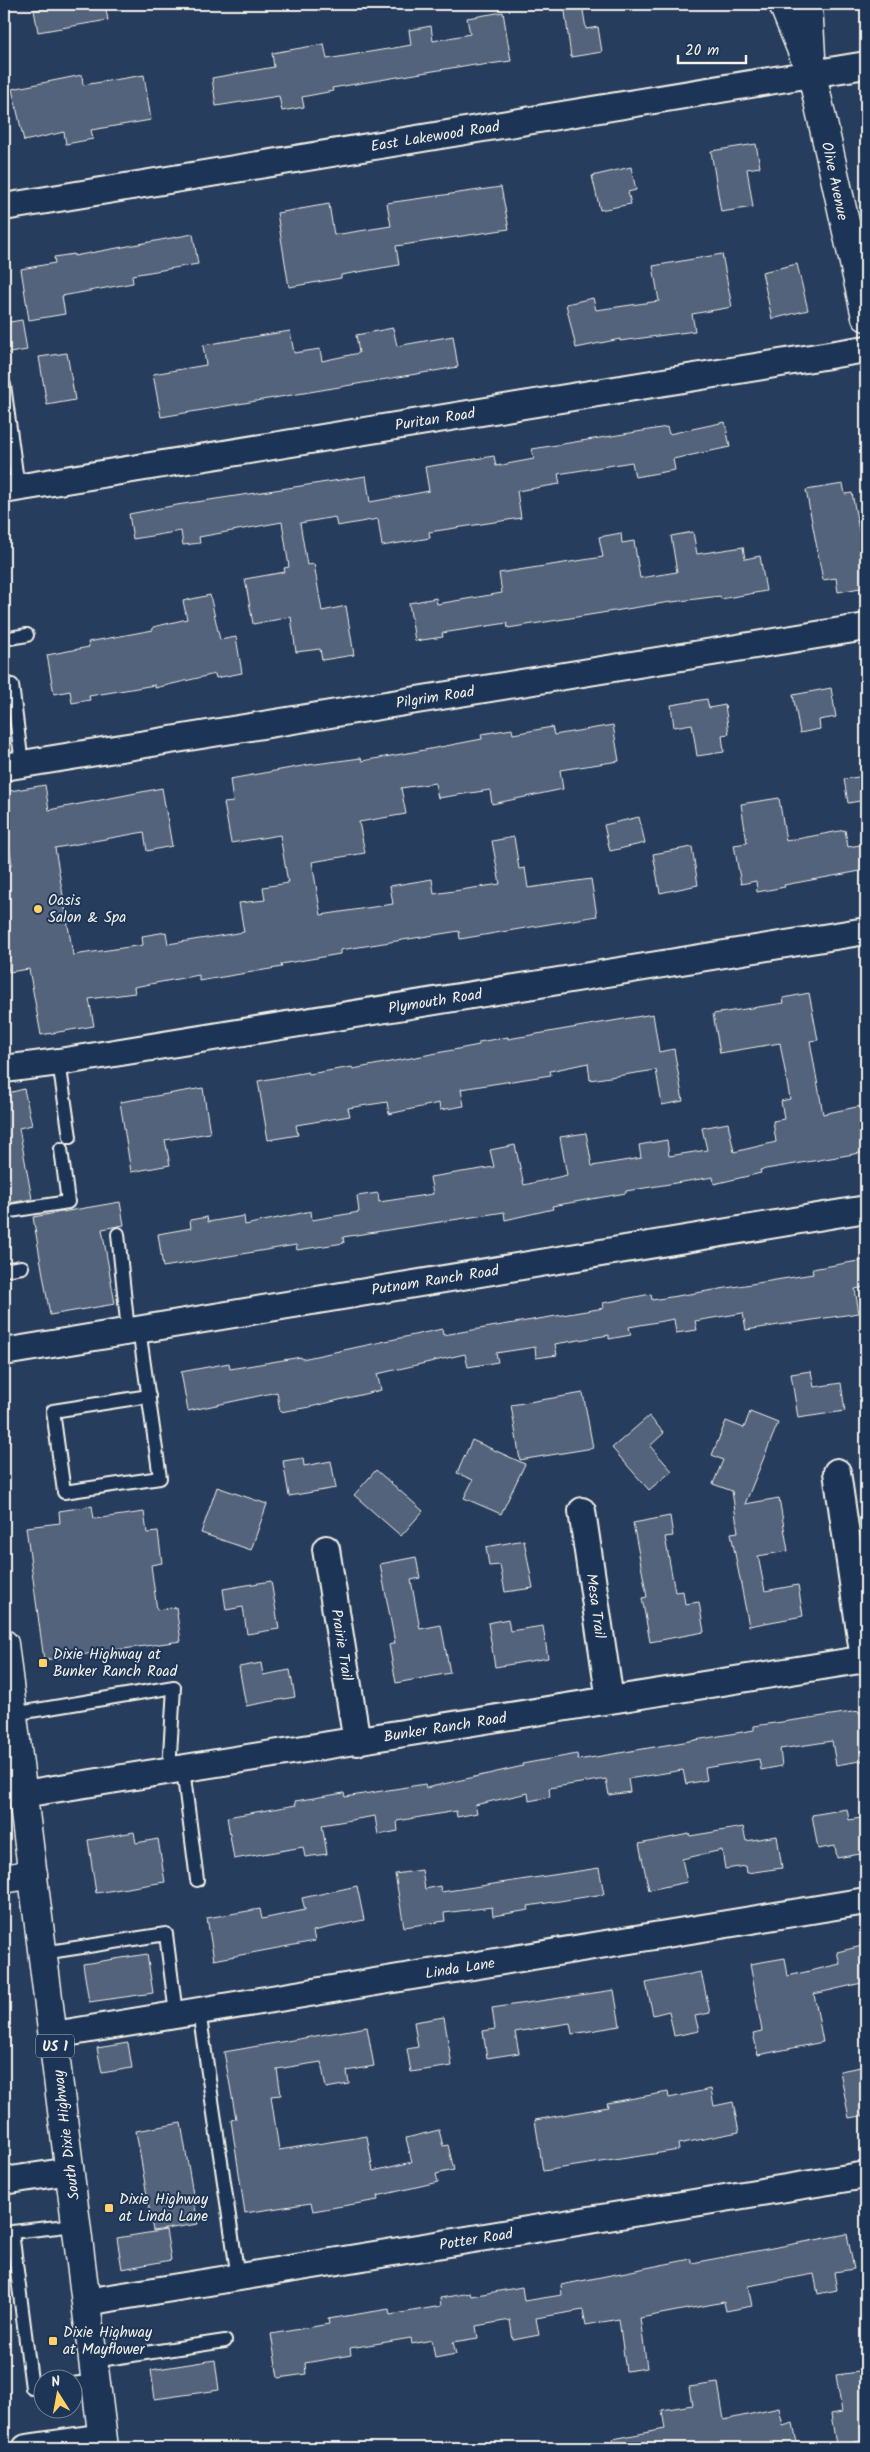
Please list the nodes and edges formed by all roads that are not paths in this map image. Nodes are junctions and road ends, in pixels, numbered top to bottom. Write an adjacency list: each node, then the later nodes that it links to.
1 (783, 4): 4 (main road, Olive Avenue)
2 (808, 4): 4 (main road, Olive Avenue)
3 (866, 64): 4 (street, East Lakewood Road)
4 (812, 74): 5 (street, East Lakewood Road); 6 (main road, Olive Avenue)
5 (4, 207)
6 (866, 317)
7 (866, 349): 9 (street, Puritan Road)
8 (4, 385): 9 (lane)
9 (11, 489)
10 (866, 628): 14 (street, Pilgrim Road)
11 (26, 635): 12 (lane)
12 (4, 639)
13 (4, 686): 14 (lane)
14 (13, 766)
15 (866, 931): 16 (street, Plymouth Road)
16 (59, 1062): 17 (street, Plymouth Road); 18 (lane)
17 (4, 1064)
18 (70, 1137)
19 (61, 1149): 21 (lane)
20 (866, 1209): 25 (street, Putnam Ranch Road)
21 (4, 1212)
22 (118, 1234): 25 (lane)
23 (22, 1267): 24 (lane)
24 (4, 1270)
25 (134, 1330): 26 (street, Putnam Ranch Road); 27 (lane)
26 (4, 1352)
27 (149, 1396): 27 (lane)
28 (837, 1472): 32 (street)
29 (582, 1511): 33 (street, Mesa Trail)
30 (326, 1549): 35 (street, Prairie Trail)
31 (4, 1644): 34 (main road, South Dixie Highway / US 1)
32 (865, 1659): 33 (street, Bunker Ranch Road)
33 (610, 1700): 35 (street, Bunker Ranch Road)
34 (13, 1714): 36 (lane); 37 (main road, South Dixie Highway / US 1)
35 (357, 1742): 36 (street, Bunker Ranch Road)
36 (176, 1770): 37 (street, Bunker Ranch Road); 40 (lane)
37 (23, 1794): 38 (main road, South Dixie Highway / US 1)
38 (33, 1874): 39 (main road); 42 (main road, South Dixie Highway / US 1)
39 (4, 1879)
40 (197, 1880)
41 (866, 1901): 43 (street, Linda Lane)
42 (43, 1953): 43 (lane); 44 (main road, South Dixie Highway / US 1)
43 (188, 2013): 44 (street, Linda Lane); 49 (lane)
44 (54, 2035): 45 (main road, South Dixie Highway / US 1)
45 (70, 2171): 47 (street); 48 (main road, South Dixie Highway / US 1)
46 (866, 2175): 49 (street, Potter Road)
47 (4, 2181)
48 (76, 2225): 50 (main road, South Dixie Highway / US 1); 53 (lane)
49 (238, 2278): 50 (street, Potter Road)
50 (86, 2302): 52 (main road, South Dixie Highway / US 1)
51 (226, 2341): 52 (lane)
52 (87, 2375): 54 (main road, South Dixie Highway / US 1)
53 (32, 2388)
54 (104, 2443): 55 (street)
55 (26, 2448)

